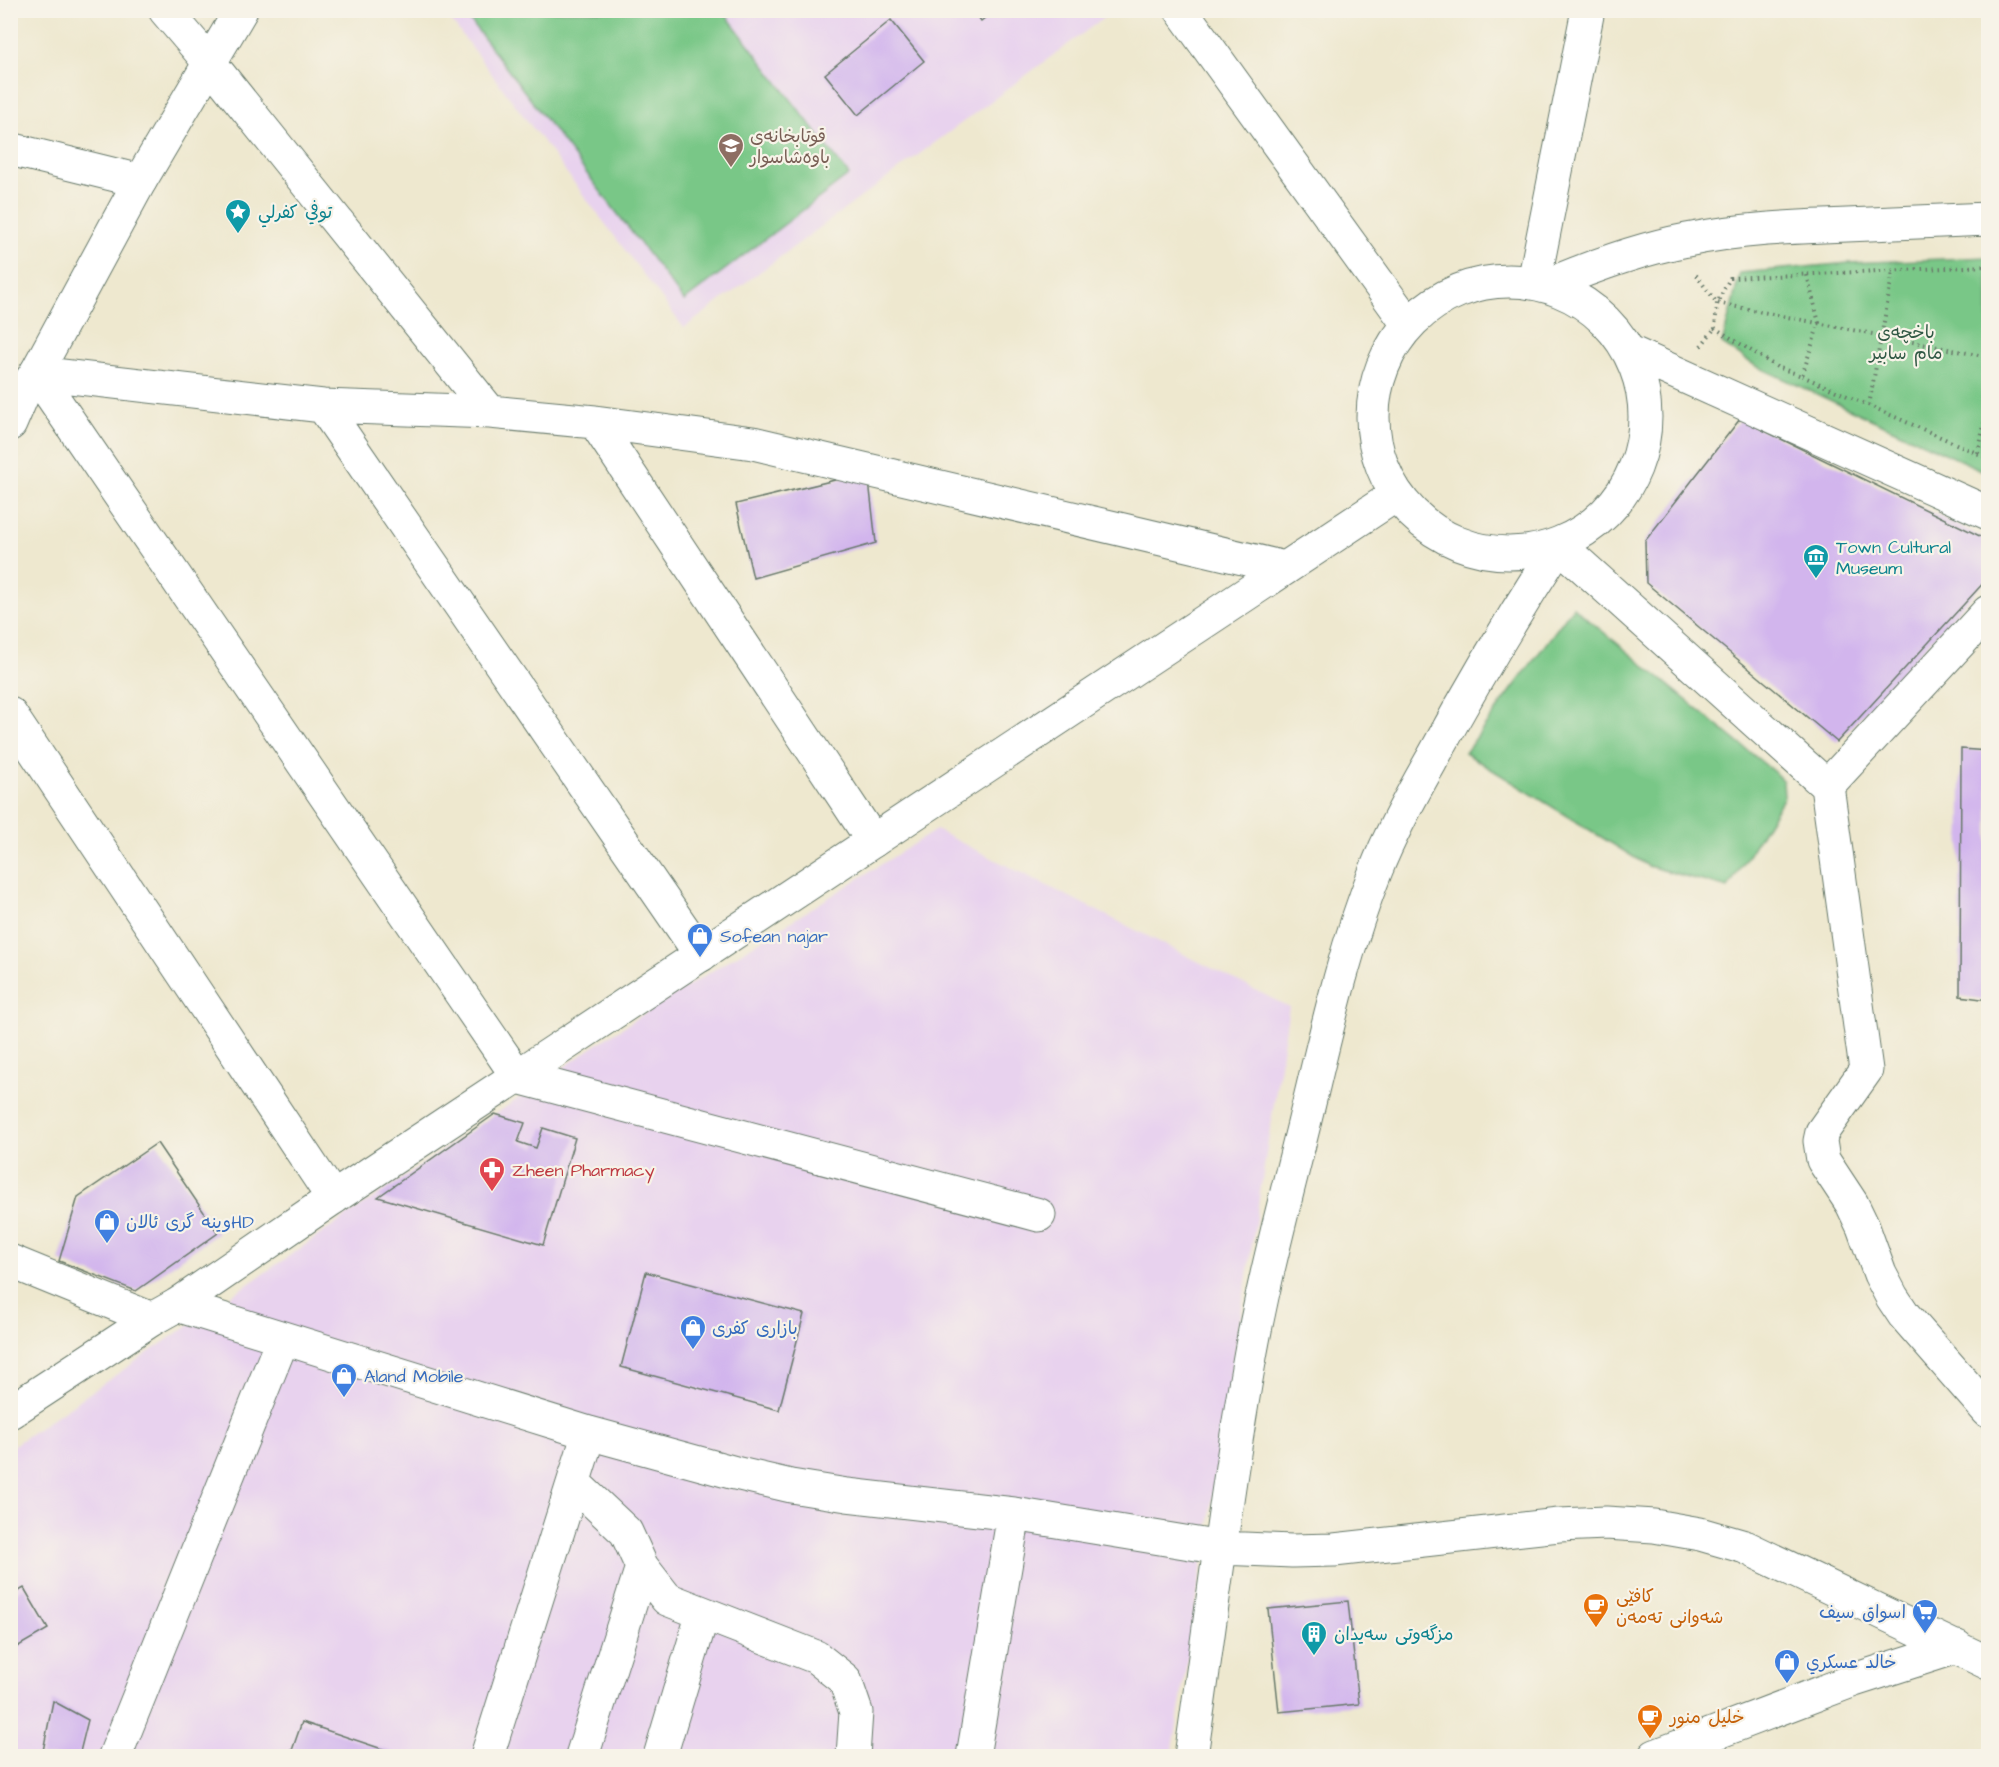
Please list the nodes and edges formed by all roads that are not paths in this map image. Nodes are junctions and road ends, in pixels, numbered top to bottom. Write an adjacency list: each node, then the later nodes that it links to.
1 (165, 10): 5 (street)
2 (241, 10): 5 (street)
3 (1588, 10): 9 (street)
4 (1187, 13): 10 (street)
5 (210, 63): 7 (street); 14 (street)
6 (10, 149): 7 (street)
7 (140, 181): 12 (street)
8 (1989, 219): 9 (street)
9 (1541, 283): 10 (street); 11 (street)
10 (1407, 324): 17 (street)
11 (1630, 352): 18 (street); 19 (street)
12 (24, 383): 13 (street); 16 (street); 26 (street)
13 (323, 406): 14 (street); 25 (street)
14 (490, 412): 15 (street)
15 (595, 422): 20 (street); 24 (street)
16 (10, 424)
17 (1396, 495): 19 (street); 20 (street)
18 (1989, 513)
19 (1559, 545): 23 (street); 37 (street)
20 (1285, 568): 24 (street)
21 (1989, 612): 23 (street)
22 (10, 714): 27 (street)
23 (1827, 786): 32 (street)
24 (873, 841): 25 (street)
25 (701, 955): 26 (street)
26 (518, 1077): 27 (street); 28 (street)
27 (333, 1198): 30 (street)
28 (1039, 1215)
29 (10, 1261): 30 (street)
30 (165, 1312): 31 (street); 33 (street)
31 (283, 1338): 34 (street); 42 (street)
32 (1989, 1411)
33 (10, 1412)
34 (589, 1433): 35 (street); 36 (street)
35 (574, 1483): 38 (street); 43 (street)
36 (1014, 1514): 37 (street); 47 (street)
37 (1221, 1548): 40 (street); 48 (street)
38 (642, 1567): 39 (street); 44 (street)
39 (703, 1613): 45 (street); 46 (street)
40 (1957, 1647): 41 (street); 49 (street)
41 (1989, 1663)
42 (115, 1756)
43 (487, 1756)
44 (582, 1756)
45 (660, 1756)
46 (853, 1756)
47 (973, 1756)
48 (1191, 1756)
49 (1655, 1756)

